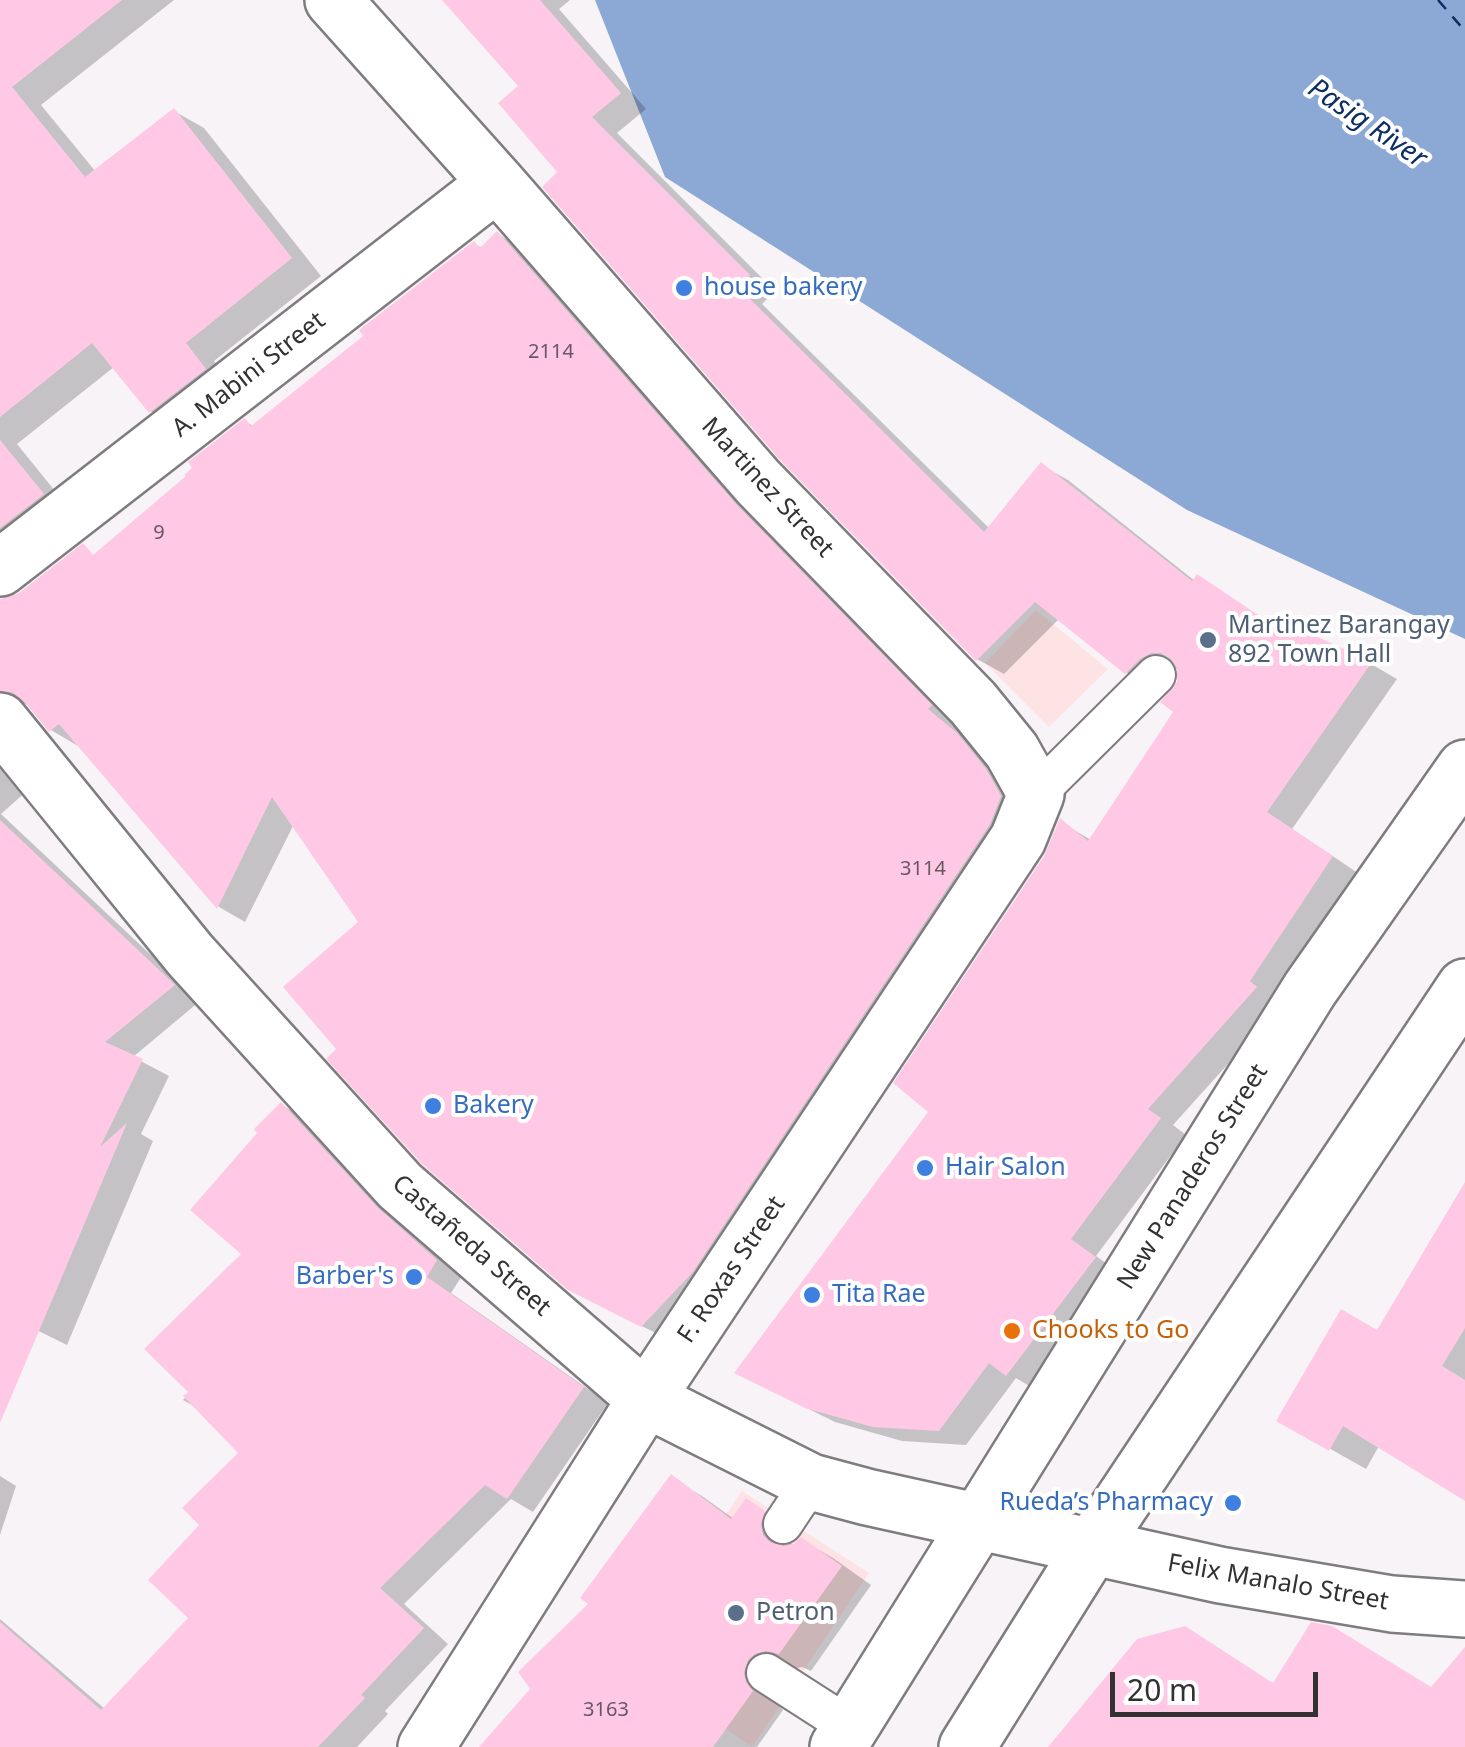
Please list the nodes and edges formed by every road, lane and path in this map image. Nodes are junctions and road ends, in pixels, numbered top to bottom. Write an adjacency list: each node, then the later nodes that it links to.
1 (333, 0): 2 (street, Martinez Street)
2 (497, 182): 3 (street, A. Mabini Street); 7 (street, Martinez Street)
3 (0, 568)
4 (1156, 675): 7 (lane)
5 (0, 721): 9 (street, Castañeda Street)
6 (1465, 768): 10 (street, New Panaderos Street)
7 (1036, 794): 9 (street, F. Roxas Street)
8 (1465, 987): 11 (street)
9 (646, 1399): 10 (street, Castañeda Street); 15 (street, F. Roxas Street)
10 (980, 1522): 11 (street, Castañeda Street); 14 (street, New Panaderos Street)
11 (1092, 1547): 12 (street, Felix Manalo Street); 16 (street)
12 (1465, 1609)
13 (766, 1672): 14 (lane)
14 (844, 1737)
15 (426, 1747)
16 (967, 1747)

